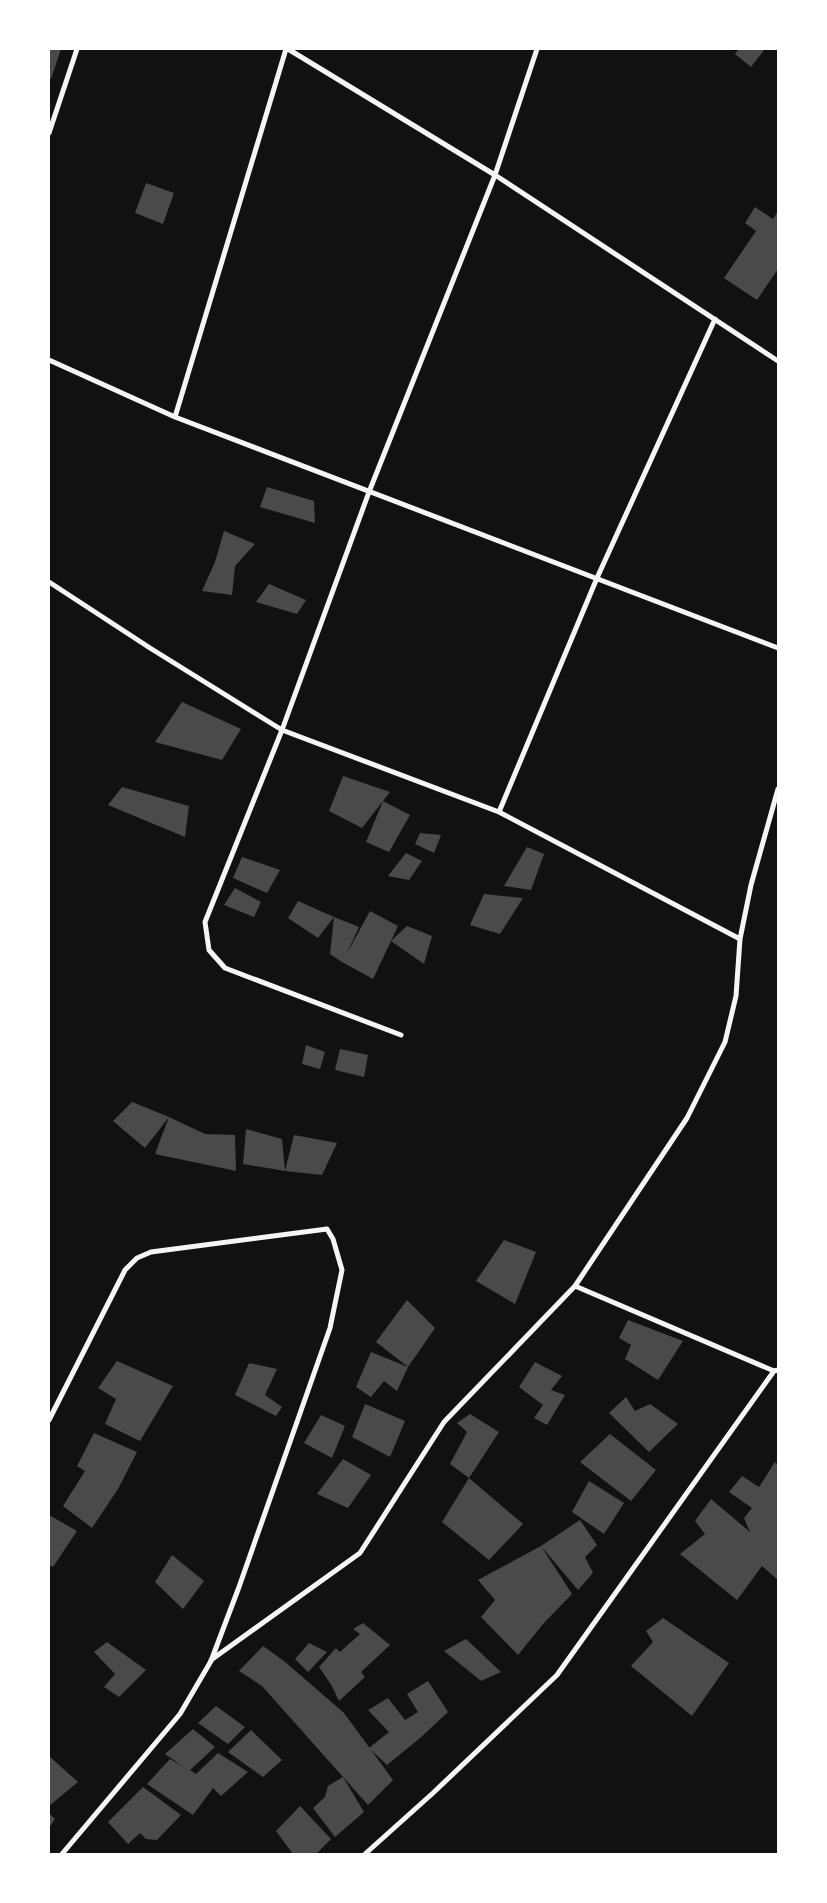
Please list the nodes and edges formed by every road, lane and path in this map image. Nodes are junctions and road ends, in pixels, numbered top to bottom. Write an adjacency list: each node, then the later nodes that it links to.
1 (77, 49): 4 (street)
2 (287, 49): 5 (street); 9 (street)
3 (537, 49): 5 (street)
4 (49, 132)
5 (494, 175): 6 (street); 10 (street)
6 (715, 319): 8 (street); 11 (street)
7 (49, 360): 9 (street)
8 (778, 361)
9 (175, 417): 10 (street)
10 (369, 492): 11 (street); 14 (street)
11 (597, 578): 13 (street); 16 (street)
12 (49, 582): 14 (street)
13 (778, 648)
14 (282, 730): 16 (street); 18 (street)
15 (778, 789): 17 (street)
16 (500, 812): 17 (street)
17 (740, 939): 19 (street)
18 (401, 1035)
19 (575, 1286): 20 (street); 22 (street)
20 (776, 1370): 24 (street)
21 (49, 1420): 22 (street)
22 (211, 1661): 23 (street)
23 (62, 1854)
24 (364, 1854)

